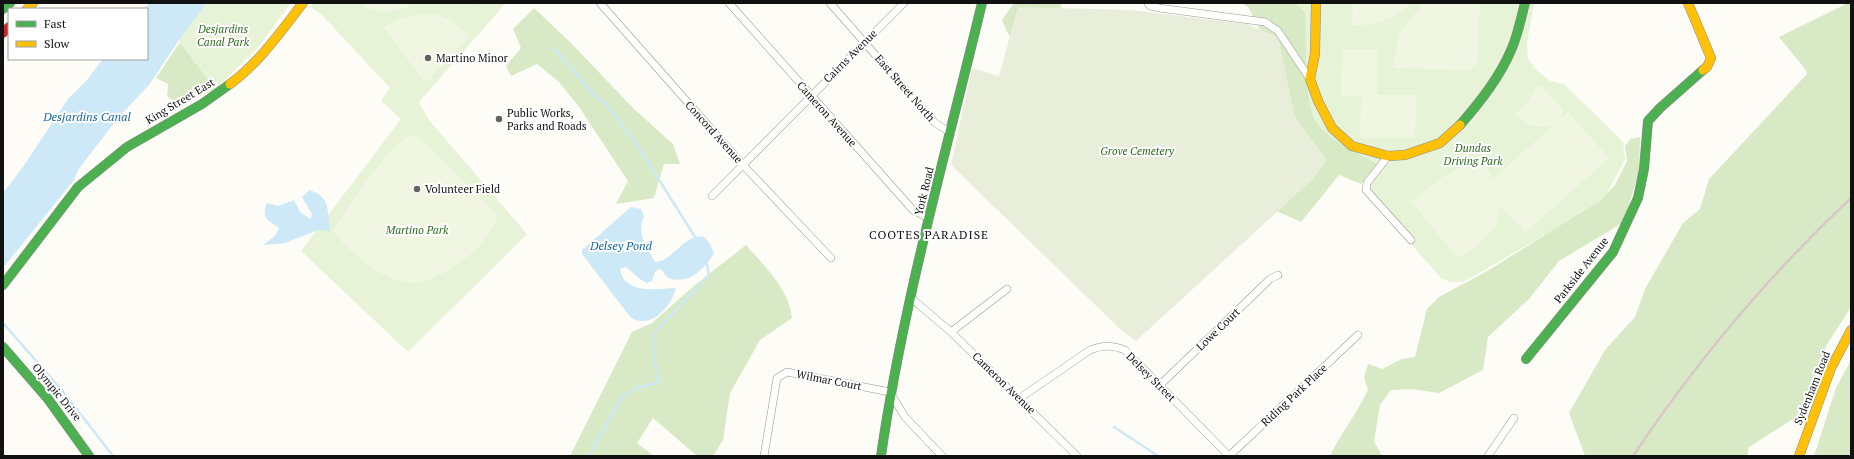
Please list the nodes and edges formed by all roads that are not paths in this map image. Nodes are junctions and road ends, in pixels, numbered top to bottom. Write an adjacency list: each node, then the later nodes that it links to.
1 (10, 3): 12 (street)
2 (303, 3): 24 (street, King Street East)
3 (600, 3): 18 (street, Concord Avenue)
4 (729, 3): 15 (street, Cameron Avenue)
5 (830, 3): 13 (street, East Street North)
6 (904, 3): 13 (street, Cairns Avenue)
7 (982, 3): 16 (street, York Road)
8 (1148, 3): 14 (street)
9 (1316, 3): 14 (street)
10 (1525, 3): 17 (street)
11 (1688, 3): 31 (street, Parkside Avenue)
12 (3, 10)
13 (864, 41): 15 (street, Cairns Avenue); 16 (street, East Street North)
14 (1310, 79): 17 (street)
15 (811, 96): 18 (street, Cairns Avenue); 20 (street, Cameron Avenue)
16 (951, 133): 20 (street, York Road)
17 (1388, 156): 21 (street)
18 (743, 165): 19 (street, Cairns Avenue); 22 (street, Concord Avenue)
19 (712, 196)
20 (930, 219): 26 (street, York Road)
21 (1411, 240)
22 (831, 258)
23 (1278, 275): 32 (street, Lowe Court)
24 (3, 285)
25 (1007, 289): 28 (street)
26 (910, 297): 28 (street, Cameron Avenue); 33 (street, York Road)
27 (1851, 330): 43 (street, Sydenham Road)
28 (951, 332): 34 (street, Cameron Avenue)
29 (1358, 335): 41 (street, Riding Park Place)
30 (3, 347): 36 (street, Olympic Drive)
31 (1526, 359)
32 (1159, 386): 34 (street, Delsey Street); 41 (street, Delsey Street)
33 (890, 392): 37 (street, Wilmar Court); 38 (street, York Road); 39 (street)
34 (1020, 398): 40 (street, Cameron Avenue)
35 (1514, 418): 42 (street)
36 (89, 456)
37 (764, 456)
38 (881, 456)
39 (942, 456)
40 (1077, 456)
41 (1229, 456)
42 (1488, 456)
43 (1799, 456)

